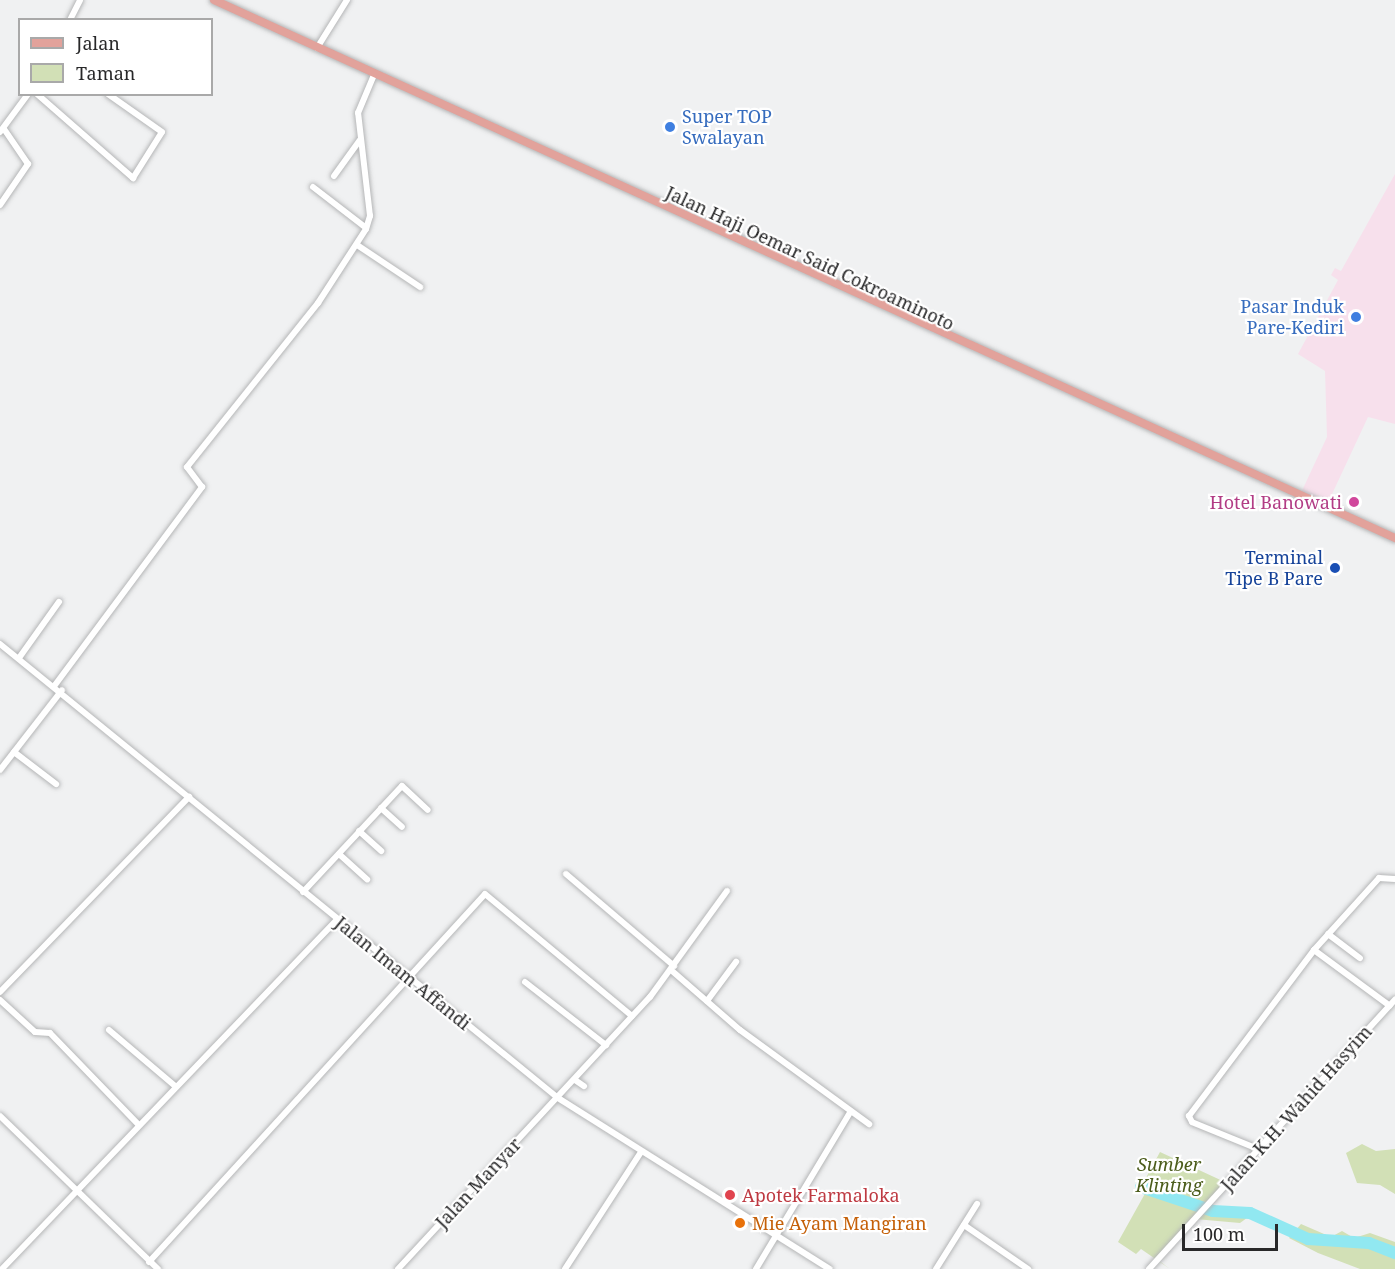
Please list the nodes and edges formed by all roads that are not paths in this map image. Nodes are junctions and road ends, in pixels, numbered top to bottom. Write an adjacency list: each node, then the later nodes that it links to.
1 (81, 0): 4 (street)
2 (214, 0): 5 (main road, Jalan Haji Oemar Said Cokroaminoto)
3 (347, 0): 5 (street)
4 (71, 18)
5 (317, 48): 6 (main road, Jalan Haji Oemar Said Cokroaminoto)
6 (374, 75): 11 (street); 18 (main road, Jalan Haji Oemar Said Cokroaminoto)
7 (27, 96): 10 (street)
8 (38, 96): 9 (street)
9 (111, 96)
10 (2, 130): 14 (street)
11 (360, 141): 12 (street); 15 (street)
12 (334, 176)
13 (313, 187): 15 (street)
14 (0, 205)
15 (366, 228): 16 (street)
16 (357, 245): 17 (street); 22 (street)
17 (420, 287)
18 (1395, 538)
19 (59, 602): 21 (street)
20 (0, 644): 21 (street, Jalan Imam Affandi)
21 (19, 658): 22 (street, Jalan Imam Affandi)
22 (55, 685): 23 (street, Jalan Imam Affandi)
23 (62, 690): 24 (street); 27 (street, Jalan Imam Affandi)
24 (14, 752): 25 (street); 26 (street)
25 (0, 770)
26 (56, 784)
27 (189, 797): 38 (street, Jalan Imam Affandi); 47 (street)
28 (381, 808): 29 (street); 30 (street); 31 (street)
29 (428, 810)
30 (402, 827)
31 (360, 831): 32 (street); 33 (street)
32 (381, 851)
33 (339, 854): 35 (street); 38 (street)
34 (566, 874): 44 (street)
35 (367, 879)
36 (1395, 879): 40 (street)
37 (727, 891): 44 (street, Jalan Manyar)
38 (303, 892): 39 (street, Jalan Imam Affandi)
39 (337, 920): 45 (street, Jalan Imam Affandi); 56 (street)
40 (1328, 934): 41 (street); 42 (street)
41 (1314, 951): 51 (street); 63 (street)
42 (1360, 958)
43 (736, 962): 50 (street)
44 (673, 968): 50 (street); 52 (street, Jalan Manyar)
45 (410, 978): 52 (street); 58 (street, Jalan Imam Affandi); 69 (street)
46 (525, 982): 54 (street)
47 (0, 992)
48 (0, 1000): 61 (street)
49 (1395, 1000): 51 (street, Jalan K.H. Wahid Hasyim)
50 (706, 1001): 59 (street)
51 (1390, 1006): 63 (street, Jalan K.H. Wahid Hasyim)
52 (632, 1016): 54 (street, Jalan Manyar)
53 (109, 1030): 56 (street)
54 (606, 1045): 55 (street, Jalan Manyar)
55 (575, 1080): 57 (street); 58 (street, Jalan Manyar)
56 (174, 1086): 61 (street)
57 (584, 1086)
58 (558, 1098): 64 (street, Jalan Imam Affandi); 72 (street, Jalan Manyar)
59 (851, 1110): 62 (street); 68 (street)
60 (0, 1116): 65 (street)
61 (138, 1124): 65 (street)
62 (869, 1124)
63 (1258, 1149): 78 (street, Jalan K.H. Wahid Hasyim)
64 (641, 1152): 68 (street, Jalan Imam Affandi); 73 (street)
65 (75, 1189): 69 (street); 70 (street)
66 (977, 1204): 67 (street)
67 (964, 1225): 76 (street); 77 (street)
68 (777, 1236): 74 (street); 75 (street, Jalan Imam Affandi)
69 (149, 1262): 71 (street)
70 (6, 1268)
71 (158, 1269)
72 (398, 1269)
73 (565, 1269)
74 (756, 1269)
75 (830, 1269)
76 (936, 1269)
77 (1028, 1269)
78 (1149, 1269)

